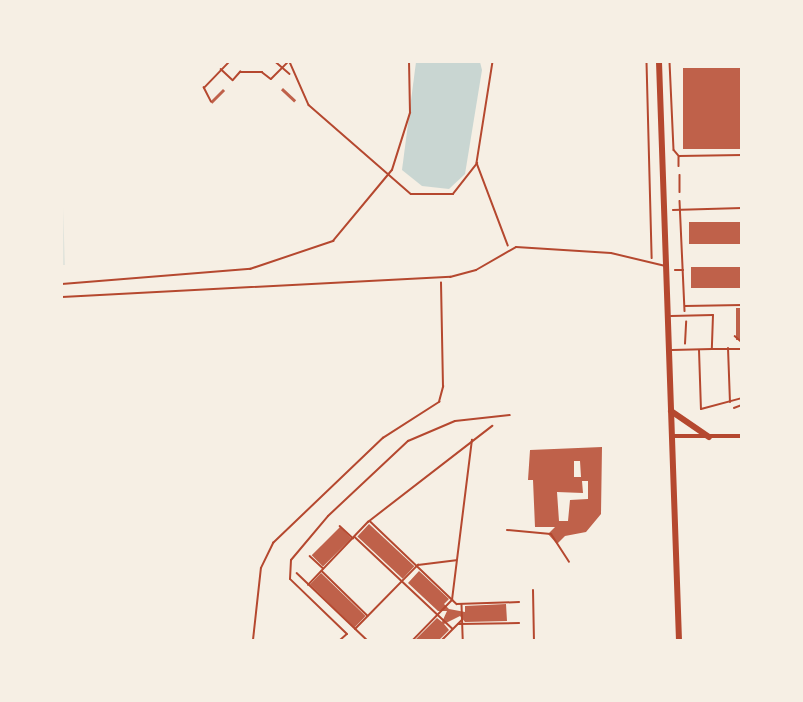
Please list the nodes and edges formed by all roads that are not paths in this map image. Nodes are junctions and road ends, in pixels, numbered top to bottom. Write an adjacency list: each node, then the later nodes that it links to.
1 (659, 62): 2 (street)
2 (665, 266): 3 (lane); 4 (street)
3 (62, 297)
4 (671, 316): 7 (lane); 9 (street)
5 (728, 348): 7 (lane); 8 (lane); 11 (lane)
6 (699, 349): 7 (lane); 9 (lane); 11 (lane)
7 (712, 349)
8 (741, 349)
9 (672, 350): 12 (street)
10 (741, 398): 11 (lane)
11 (730, 404)
12 (671, 411): 14 (street); 16 (street)
13 (510, 415): 20 (lane)
14 (672, 436): 16 (street); 22 (street)
15 (741, 436): 16 (street)
16 (709, 437)
17 (507, 530): 18 (lane)
18 (569, 562)
19 (533, 590): 21 (lane)
20 (340, 640)
21 (534, 640)
22 (679, 640)

